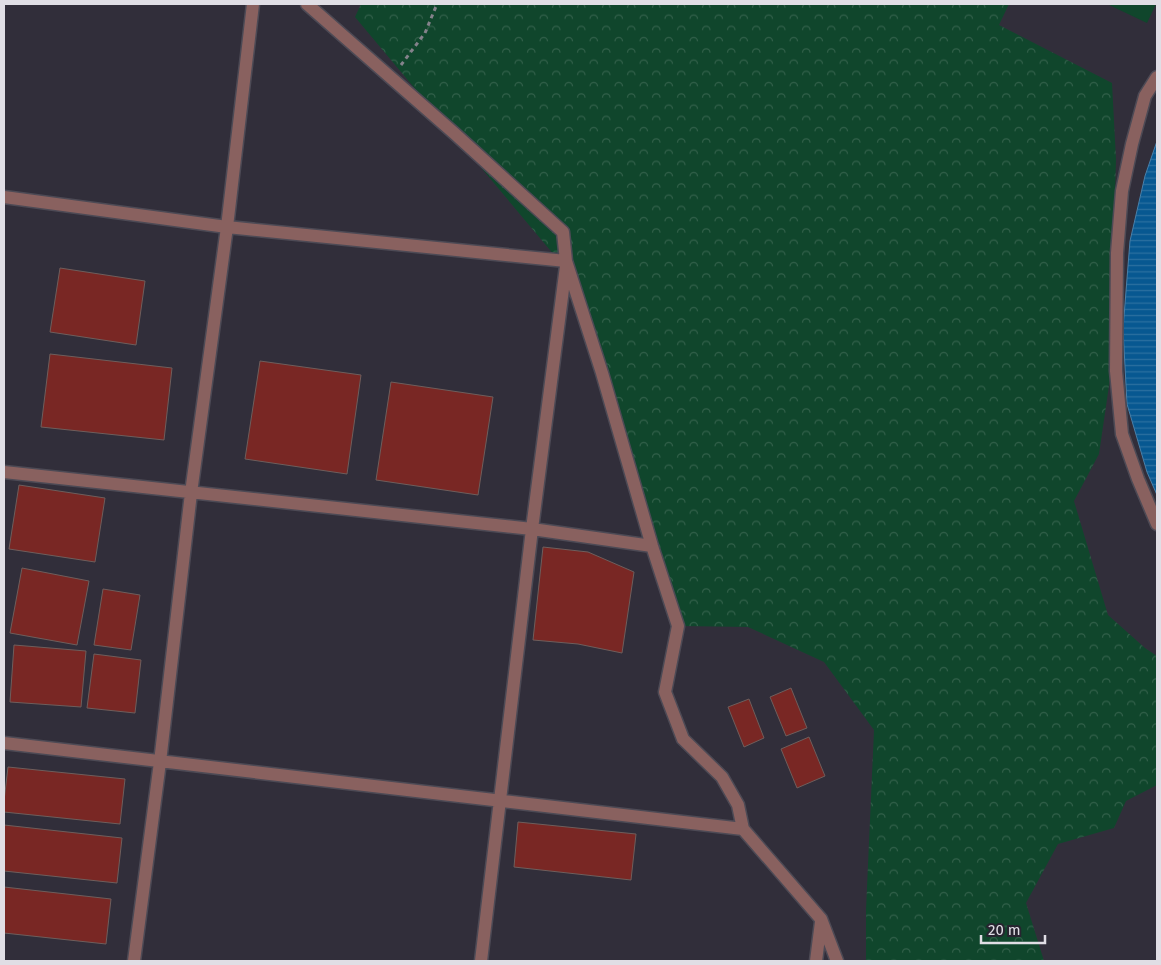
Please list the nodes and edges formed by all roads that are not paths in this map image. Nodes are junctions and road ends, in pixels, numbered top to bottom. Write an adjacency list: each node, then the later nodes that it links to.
1 (253, 4): 5 (street)
2 (307, 4): 6 (street)
3 (1157, 77): 9 (street)
4 (4, 198): 5 (street)
5 (227, 227): 6 (street); 8 (street)
6 (566, 262): 10 (street); 11 (street)
7 (4, 472): 8 (street)
8 (191, 493): 10 (street); 13 (street)
9 (1157, 524)
10 (532, 529): 11 (street); 14 (street)
11 (652, 546): 15 (street)
12 (4, 743): 13 (street)
13 (160, 762): 14 (street); 17 (street)
14 (500, 800): 15 (street); 18 (street)
15 (743, 829): 16 (street)
16 (821, 919): 19 (street); 20 (street)
17 (134, 961)
18 (481, 961)
19 (816, 961)
20 (837, 961)

